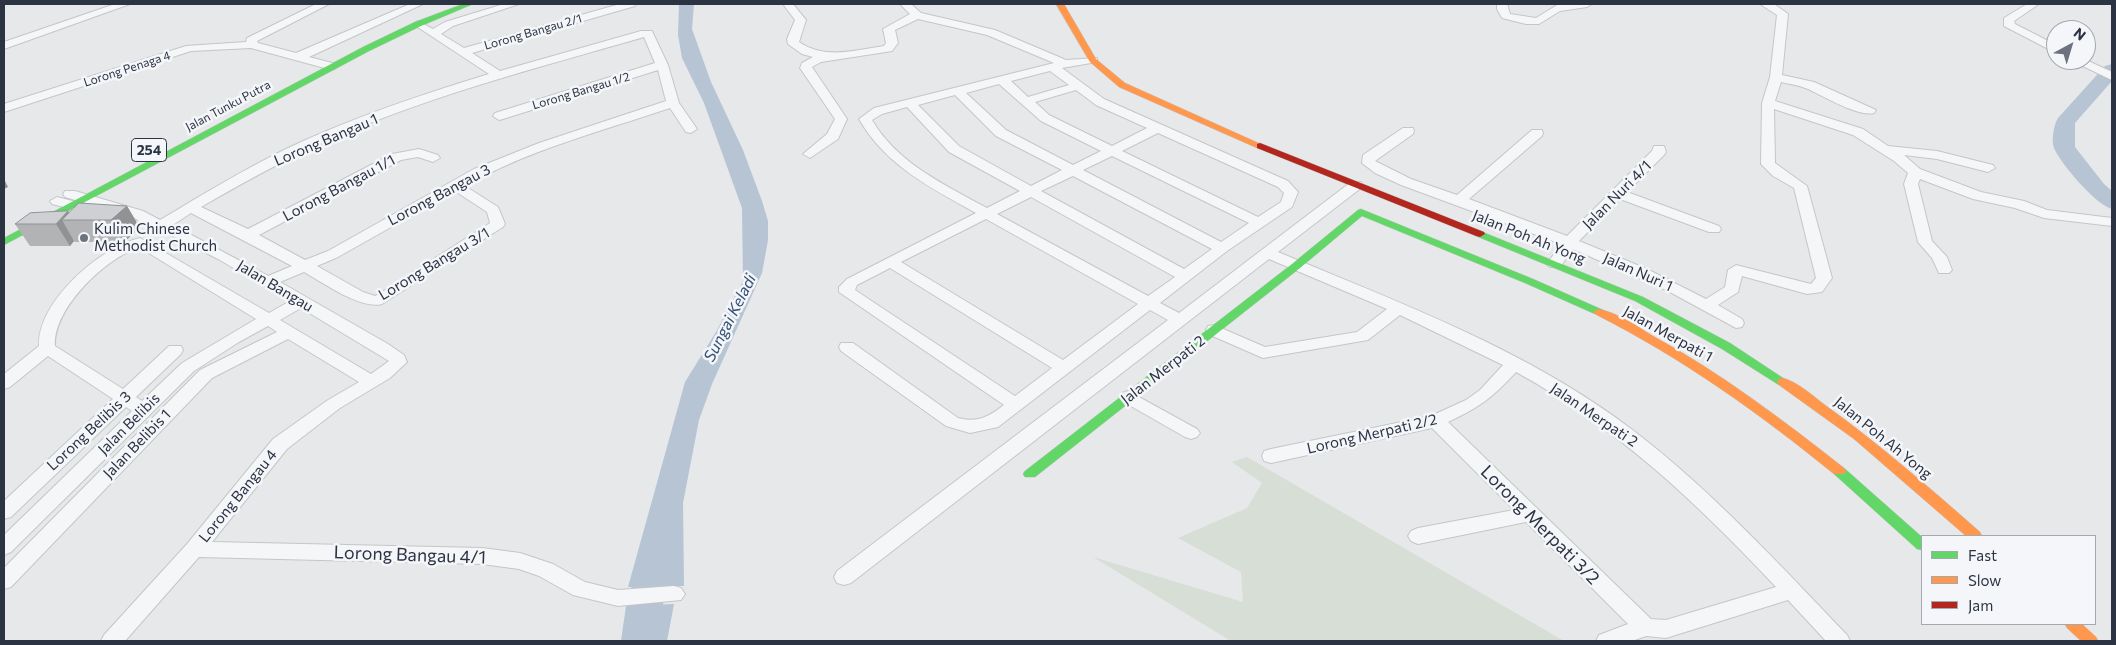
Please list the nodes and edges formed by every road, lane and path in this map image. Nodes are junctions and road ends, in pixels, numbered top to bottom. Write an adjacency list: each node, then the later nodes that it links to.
1 (100, 4): 20 (street)
2 (125, 4): 20 (street)
3 (324, 4): 22 (street)
4 (418, 4): 26 (street)
5 (442, 4): 29 (main road)
6 (469, 4): 19 (main road, Jalan Tunku Putra / 254)
7 (514, 4): 21 (street)
8 (631, 4): 25 (street, Lorong Bangau 2/1)
9 (788, 4): 27 (street)
10 (906, 4): 18 (street)
11 (1060, 4): 28 (main road, Jalan Poh Ah Yong)
12 (1502, 4): 17 (street)
13 (1542, 4): 17 (street)
14 (1588, 4): 17 (street)
15 (1765, 4): 37 (street)
16 (2034, 4): 23 (street)
17 (1557, 8)
18 (917, 15): 27 (street); 31 (street)
19 (418, 24): 21 (street); 32 (main road, Jalan Tunku Putra / 254)
20 (49, 30): 24 (street)
21 (433, 34): 25 (street)
22 (253, 45): 26 (street); 45 (street, Lorong Penaga 4)
23 (2046, 45)
24 (4, 46)
25 (464, 52): 35 (street)
26 (298, 58): 29 (street)
27 (806, 58): 55 (street)
28 (1093, 60): 31 (street); 63 (main road, Jalan Poh Ah Yong)
29 (316, 63): 32 (street); 34 (main road)
30 (662, 65): 35 (street, Lorong Bangau 1); 42 (street); 47 (street, Lorong Bangau 1/2)
31 (1059, 65): 38 (street); 39 (street)
32 (332, 66): 61 (main road, Jalan Tunku Putra / 254)
33 (2096, 69): 36 (street)
34 (298, 72)
35 (500, 76): 70 (street, Lorong Bangau 1)
36 (2112, 76)
37 (1776, 77): 44 (street); 46 (street)
38 (1002, 80): 40 (street); 41 (street)
39 (1077, 86): 41 (street); 48 (street)
40 (956, 91): 43 (street); 59 (street)
41 (1026, 101): 54 (street)
42 (673, 103): 49 (street); 62 (street, Lorong Bangau 3)
43 (910, 103): 64 (street); 72 (street)
44 (1768, 103): 52 (street); 93 (street)
45 (4, 108)
46 (1870, 110)
47 (499, 116)
48 (1157, 128): 54 (street); 76 (street)
49 (691, 129)
50 (1408, 131): 57 (street)
51 (1537, 133): 67 (street)
52 (1882, 148): 58 (street); 60 (street)
53 (1659, 149): 65 (street, Jalan Nuri 4/1)
54 (1110, 151): 59 (street); 76 (street)
55 (810, 154)
56 (433, 158): 79 (street, Lorong Bangau 1/1)
57 (1369, 164): 67 (street, Jalan Nuri 1)
58 (1988, 168)
59 (1071, 171): 64 (street); 82 (street)
60 (1915, 172): 74 (street); 88 (street)
61 (105, 181): 66 (main road, Jalan Tunku Putra / 254); 69 (street)
62 (454, 185): 86 (street, Lorong Bangau 3); 86 (street, Lorong Bangau 3/1)
63 (1356, 185): 83 (street); 85 (main road, Jalan Poh Ah Yong)
64 (1029, 192): 72 (street); 89 (street)
65 (1619, 194): 78 (street); 81 (street, Jalan Nuri 4/1)
66 (72, 199): 68 (street); 69 (street); 73 (main road, Jalan Tunku Putra / 254)
67 (1459, 200): 81 (street, Jalan Nuri 1)
68 (57, 201): 77 (main road)
69 (93, 203): 73 (street); 75 (street)
70 (191, 208): 75 (street, Lorong Bangau 1); 79 (street)
71 (1361, 212): 87 (main road, Jalan Merpati 2); 119 (main road, Jalan Merpati 1)
72 (986, 213): 84 (street); 92 (street)
73 (52, 216): 80 (main road, Jalan Tunku Putra / 254)
74 (2112, 222)
75 (156, 223): 90 (street, Jalan Bangau)
76 (1259, 223): 82 (street)
77 (4, 229)
78 (1714, 229)
79 (248, 235): 86 (street)
80 (4, 242)
81 (1570, 242): 85 (street, Jalan Nuri 4/1); 93 (street, Jalan Nuri 1)
82 (1222, 248): 89 (street)
83 (1267, 253): 87 (street, Jalan Merpati 2); 96 (street)
84 (890, 262): 104 (street); 109 (street)
85 (1555, 264): 117 (main road, Jalan Poh Ah Yong)
86 (302, 266): 90 (street, Lorong Bangau 3)
87 (1296, 266): 94 (street, Jalan Merpati 2); 98 (main road, Jalan Merpati 2)
88 (1944, 270)
89 (1185, 276): 92 (street)
90 (267, 282): 91 (street, Jalan Bangau)
91 (301, 302): 95 (street, Jalan Belibis); 105 (street, Jalan Bangau)
92 (1149, 303): 96 (street); 104 (street)
93 (1707, 305): 97 (street, Jalan Nuri 1)
94 (1397, 309): 98 (street); 103 (street, Jalan Merpati 2)
95 (267, 319): 99 (street); 101 (street); 110 (street, Jalan Belibis)
96 (1180, 320): 122 (street)
97 (1736, 323)
98 (1214, 330): 107 (main road, Jalan Merpati 2)
99 (289, 332): 105 (street); 123 (street, Jalan Belibis 1)
100 (847, 347): 109 (street)
101 (47, 348): 106 (street); 108 (street)
102 (174, 350): 108 (street, Lorong Belibis 3)
103 (1514, 364): 111 (street, Lorong Merpati 2/2); 124 (street, Jalan Merpati 2)
104 (1064, 368): 109 (street)
105 (378, 378): 121 (street, Lorong Bangau 4)
106 (4, 383)
107 (1128, 397): 112 (street); 114 (main road, Jalan Merpati 2)
108 (123, 399): 110 (street); 115 (street, Lorong Belibis 3)
109 (1016, 405)
110 (144, 410): 120 (street, Jalan Belibis)
111 (1436, 421): 113 (street, Lorong Merpati 2/2); 116 (street, Lorong Merpati 3/2)
112 (1191, 433)
113 (1271, 456)
114 (1030, 474)
115 (4, 512)
116 (1529, 514): 118 (street); 127 (street, Lorong Merpati 3/2)
117 (1974, 535)
118 (1418, 536)
119 (1921, 544)
120 (4, 547)
121 (194, 549): 125 (street, Lorong Bangau 4/1); 128 (street, Lorong Bangau 4)
122 (844, 577)
123 (4, 581)
124 (1791, 591): 127 (street); 130 (street, Jalan Merpati 2)
125 (674, 594)
126 (2073, 625): 131 (main road)
127 (1646, 627): 129 (street)
128 (112, 641)
129 (1607, 641)
130 (1839, 641)
131 (2092, 641)

